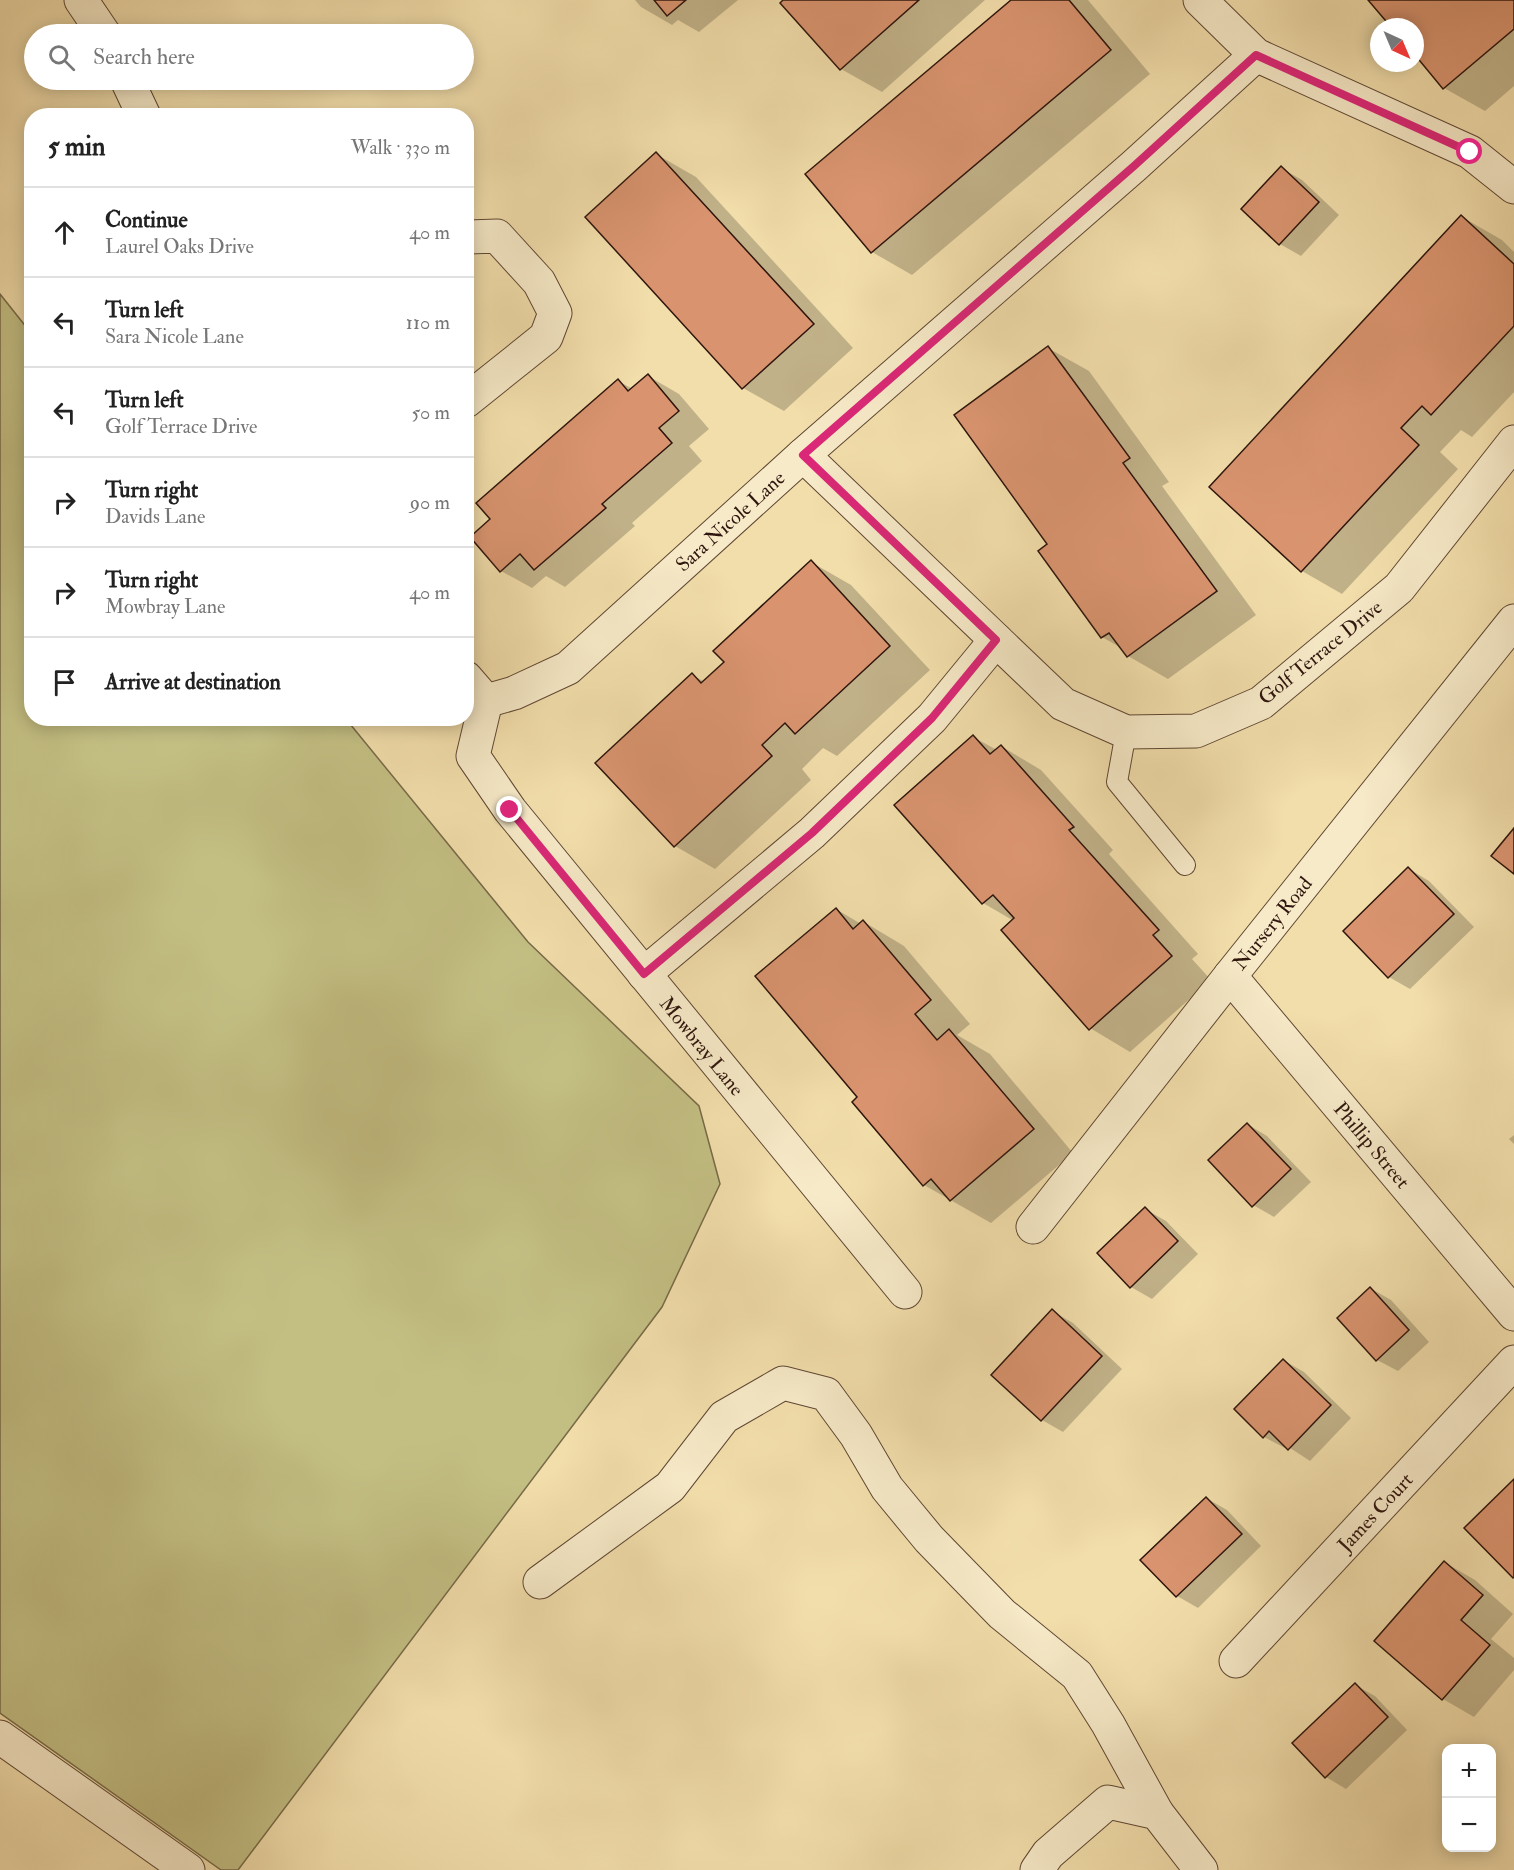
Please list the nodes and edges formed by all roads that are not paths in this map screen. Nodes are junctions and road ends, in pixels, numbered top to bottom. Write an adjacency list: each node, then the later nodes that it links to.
1 (81, 0): 3 (street)
2 (1200, 0): 4 (street)
3 (97, 24)
4 (1256, 55): 7 (street); 11 (street, Sara Nicole Lane)
5 (132, 90): 6 (street)
6 (140, 108)
7 (1510, 177)
8 (474, 237): 9 (street)
9 (474, 395)
10 (1514, 442): 15 (street, Golf Terrace Drive)
11 (803, 455): 13 (street, Golf Terrace Drive); 14 (street, Sara Nicole Lane)
12 (1514, 621): 18 (street, Nursery Road)
13 (996, 640): 15 (street, Golf Terrace Drive); 17 (street)
14 (476, 689): 17 (street, Mowbray Lane)
15 (1126, 732): 16 (lane)
16 (1185, 865)
17 (644, 974): 20 (street, Mowbray Lane)
18 (1230, 976): 19 (street, Nursery Road); 21 (street, Phillip Street)
19 (1033, 1227)
20 (904, 1292)
21 (1514, 1314)
22 (1514, 1362): 24 (street, James Court)
23 (540, 1582): 26 (street)
24 (1236, 1661)
25 (0, 1737): 27 (street)
26 (1157, 1813): 28 (street); 29 (street)
27 (188, 1870)
28 (1037, 1870)
29 (1202, 1870)

